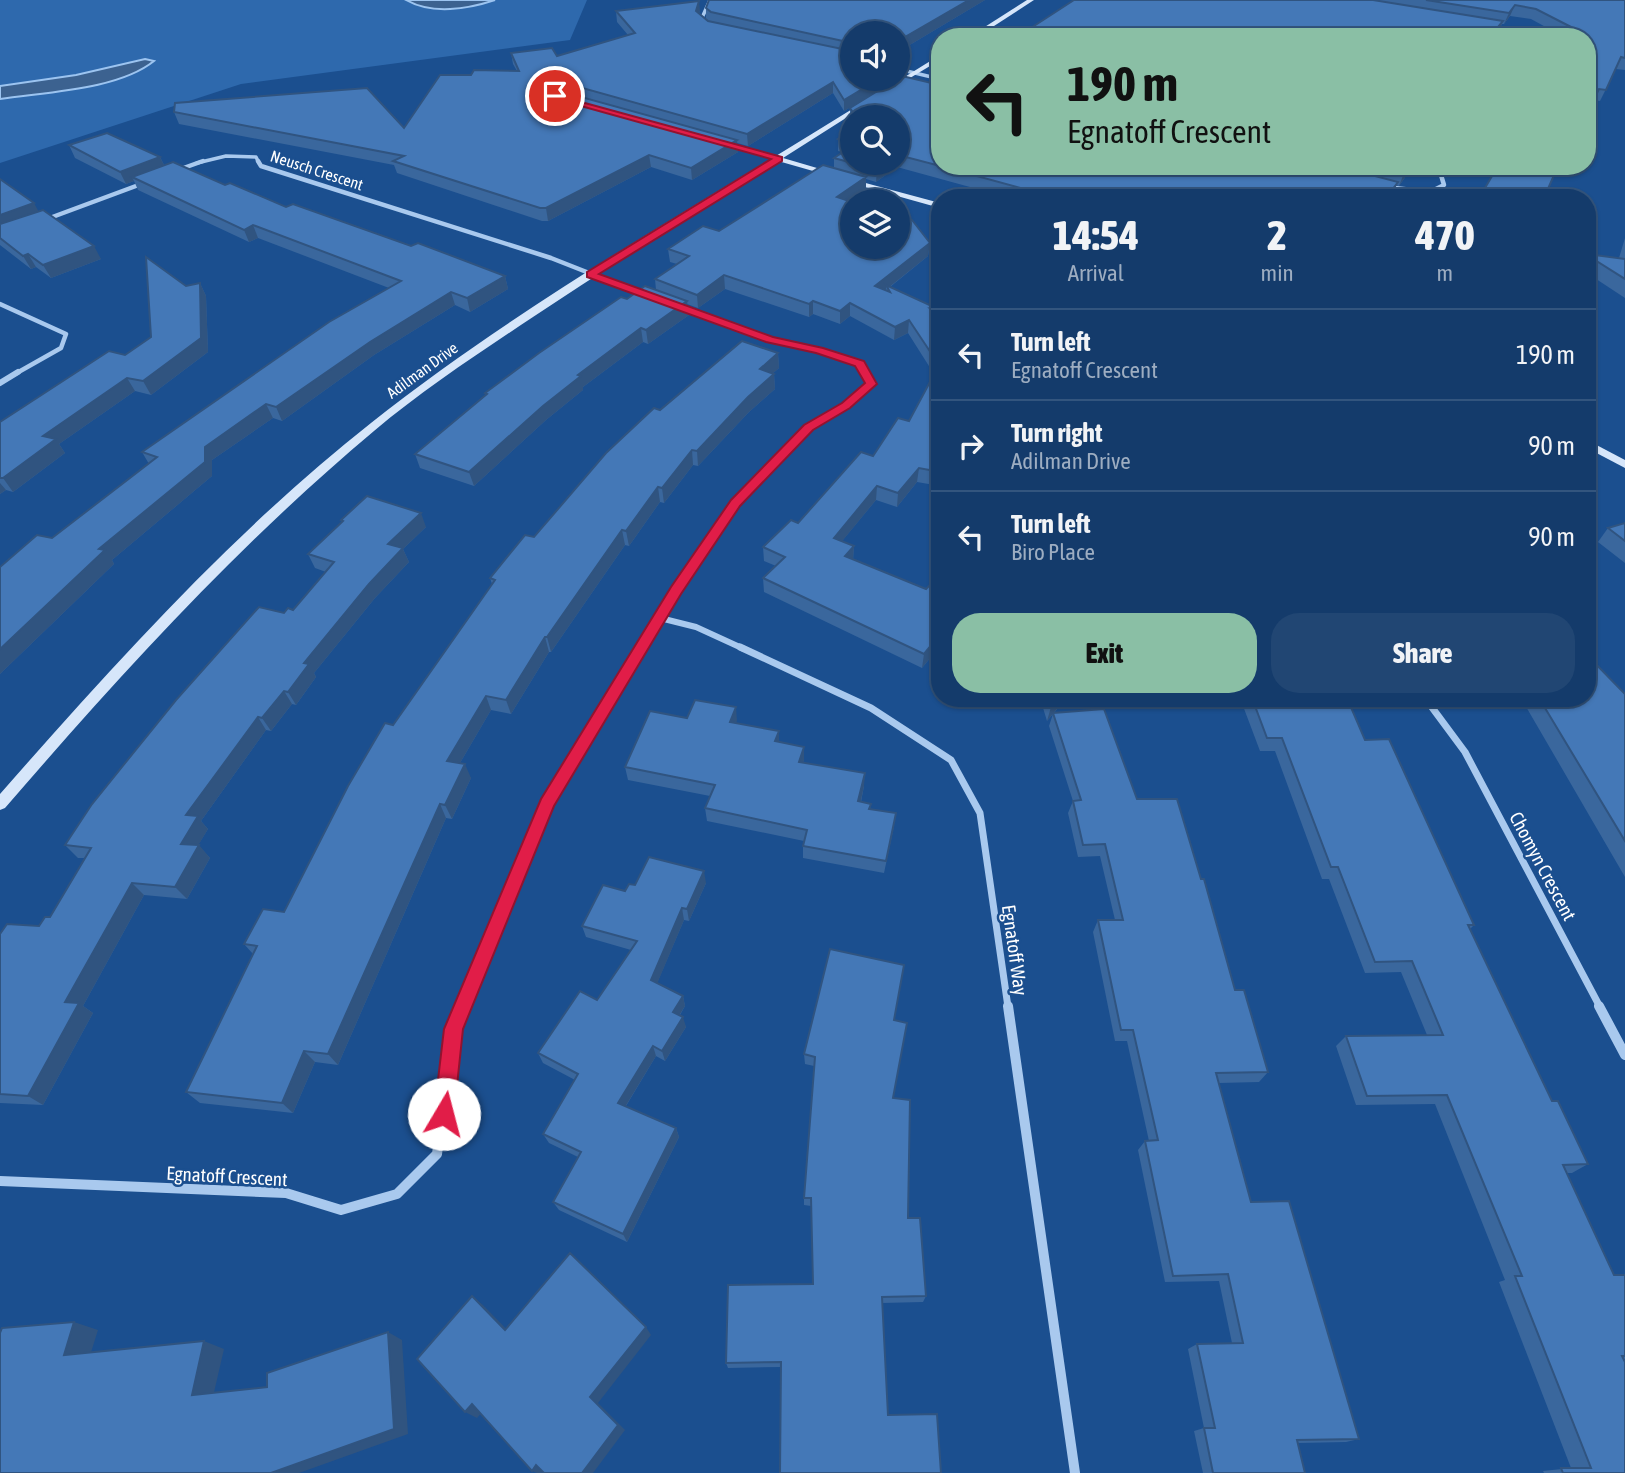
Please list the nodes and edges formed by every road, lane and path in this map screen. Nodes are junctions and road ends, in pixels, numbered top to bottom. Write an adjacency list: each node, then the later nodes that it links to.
1 (710, 0): 4 (street)
2 (1031, 0): 5 (street)
3 (1480, 25): 6 (street)
4 (710, 27)
5 (986, 28)
6 (1502, 28)
7 (931, 63): 9 (street, Adilman Drive)
8 (910, 72): 9 (street)
9 (914, 73): 10 (street); 12 (street, Adilman Drive)
10 (931, 77)
11 (722, 143): 12 (street)
12 (779, 159): 19 (street); 21 (street, Adilman Drive)
13 (176, 171): 21 (street, Neusch Crescent)
14 (1441, 175): 18 (street)
15 (153, 179): 20 (street)
16 (1377, 186): 17 (street)
17 (1391, 189)
18 (1436, 189)
19 (931, 203)
20 (38, 222)
21 (591, 275): 22 (street); 30 (street, Adilman Drive)
22 (651, 297)
23 (0, 304): 25 (street)
24 (675, 305): 28 (street, Egnatoff Crescent)
25 (0, 383)
26 (1596, 448): 27 (street)
27 (1625, 465)
28 (660, 618): 32 (street, Egnatoff Crescent); 33 (street, Egnatoff Way)
29 (1432, 707): 31 (street, Chomyn Crescent)
30 (0, 804)
31 (1625, 1055)
32 (0, 1181)
33 (1075, 1473)

